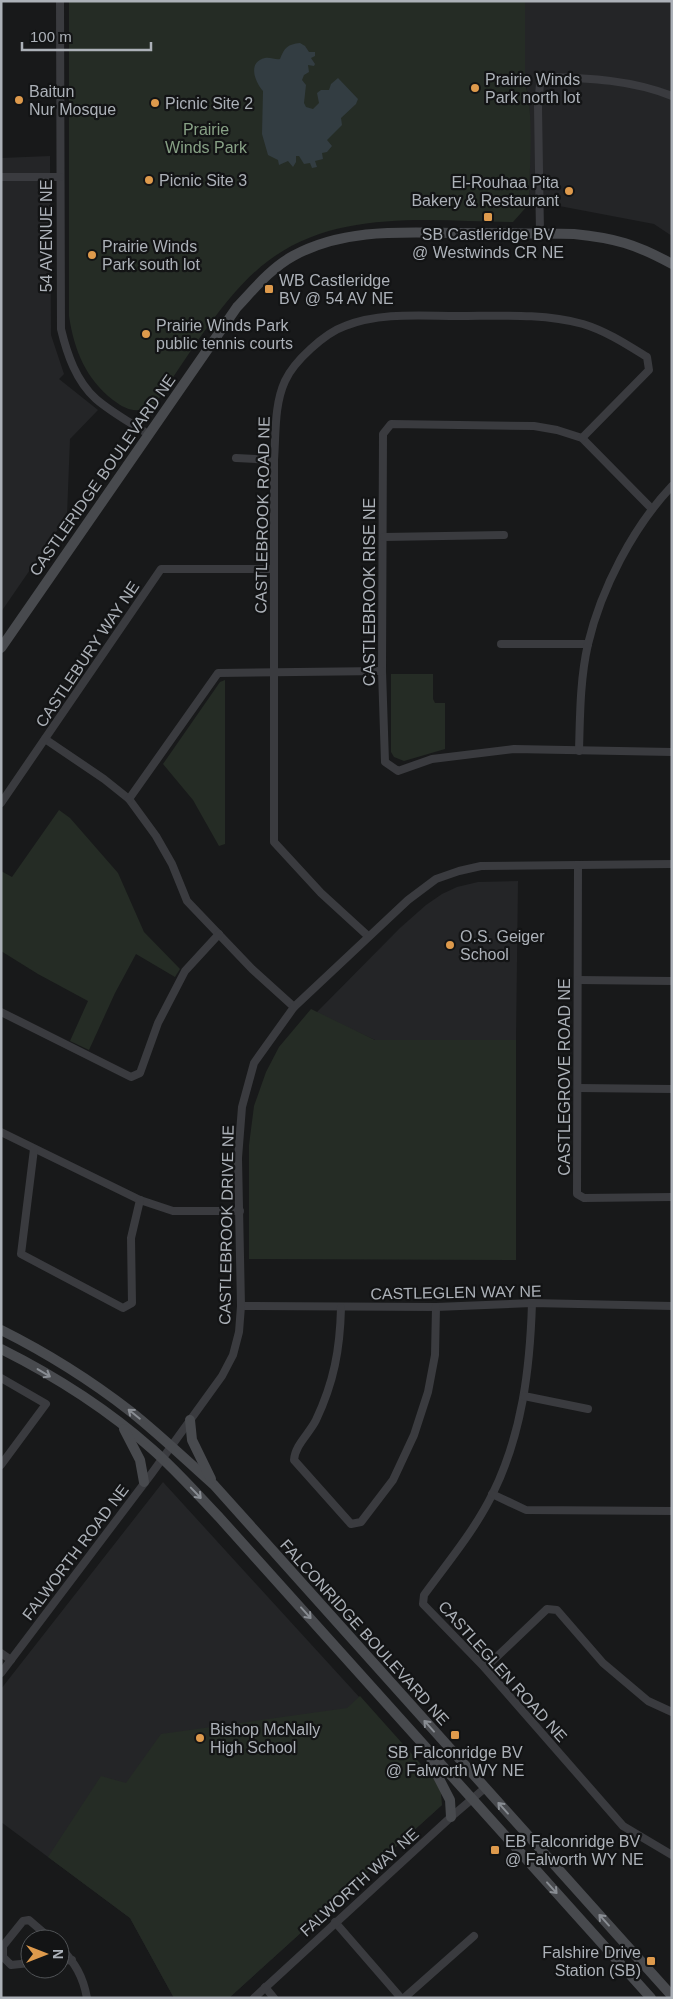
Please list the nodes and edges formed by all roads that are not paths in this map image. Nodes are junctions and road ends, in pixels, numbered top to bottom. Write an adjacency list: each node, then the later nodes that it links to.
1 (60, 1): 4 (street, 54 AVENUE NE)
2 (672, 96): 5 (street)
3 (1, 176): 4 (street)
4 (60, 177): 7 (street, 54 AVENUE NE)
5 (540, 233): 6 (main road, CASTLERIDGE BOULEVARD NE); 7 (main road, CASTLERIDGE BOULEVARD NE)
6 (672, 264)
7 (148, 434): 18 (main road, CASTLERIDGE BOULEVARD NE)
8 (582, 438): 10 (street, CASTLEBROOK ROAD NE); 12 (street, CASTLEBROOK RISE NE); 14 (street, CASTLEBROOK RISE NE)
9 (236, 458): 10 (street)
10 (274, 460): 15 (street, CASTLEBROOK ROAD NE)
11 (672, 486): 12 (street)
12 (652, 509): 17 (street)
13 (504, 535): 14 (street)
14 (384, 537): 19 (street, CASTLEBROOK RISE NE)
15 (274, 569): 20 (street, CASTLEBROOK ROAD NE); 21 (street, CASTLEBURY WAY NE)
16 (501, 644): 17 (street)
17 (588, 644): 22 (street)
18 (1, 648)
19 (382, 671): 20 (street); 22 (street, CASTLEBROOK RISE NE)
20 (274, 673): 24 (street); 29 (street, CASTLEBROOK ROAD NE)
21 (45, 739): 24 (street, CASTLEBURY WAY NE); 25 (street)
22 (579, 751): 23 (street, CASTLEBROOK RISE NE)
23 (672, 752)
24 (129, 799): 28 (street, CASTLEBURY WAY NE)
25 (1, 803)
26 (672, 864): 27 (street, CASTLEBROOK DRIVE NE)
27 (578, 866): 29 (street, CASTLEBROOK DRIVE NE); 30 (street, CASTLEGROVE ROAD NE)
28 (219, 934): 32 (street, CASTLEBURY WAY NE); 33 (street)
29 (368, 936): 32 (street, CASTLEBROOK DRIVE NE)
30 (578, 980): 31 (street); 34 (street, CASTLEGROVE ROAD NE)
31 (672, 981)
32 (294, 1007): 40 (street, CASTLEBROOK DRIVE NE)
33 (1, 1012)
34 (578, 1088): 35 (street); 38 (street, CASTLEGROVE ROAD NE)
35 (672, 1089)
36 (1, 1132): 37 (street)
37 (34, 1149): 39 (street); 39 (street)
38 (672, 1198)
39 (140, 1200): 40 (street)
40 (240, 1211): 42 (street, CASTLEBROOK DRIVE NE)
41 (532, 1303): 43 (street, CASTLEGLEN WAY NE); 44 (street, CASTLEGLEN WAY NE); 49 (street, CASTLEGLEN ROAD NE)
42 (241, 1306): 45 (street, CASTLEGLEN WAY NE); 51 (street, CASTLEBROOK DRIVE NE)
43 (672, 1306)
44 (436, 1307): 45 (street, CASTLEGLEN WAY NE); 45 (street)
45 (341, 1308)
46 (1, 1330): 53 (main road, FALCONRIDGE BOULEVARD NE, one-way to 46)
47 (1, 1349): 52 (main road, FALCONRIDGE BOULEVARD NE, one-way to 52)
48 (1, 1378): 55 (street)
49 (524, 1396): 50 (street); 58 (street, CASTLEGLEN ROAD NE)
50 (588, 1409)
51 (190, 1420): 53 (street, CASTLEBROOK DRIVE NE); 57 (main road)
52 (122, 1426): 54 (main road, FALCONRIDGE BOULEVARD NE); 56 (main road)
53 (170, 1446): 54 (street, FALWORTH ROAD NE); 57 (main road, FALCONRIDGE BOULEVARD NE)
54 (162, 1458): 56 (street, FALWORTH ROAD NE); 65 (main road, FALCONRIDGE BOULEVARD NE, one-way to 65)
55 (1, 1465)
56 (144, 1482): 61 (street, FALWORTH ROAD NE)
57 (214, 1485): 66 (main road, FALCONRIDGE BOULEVARD NE, one-way to 57)
58 (492, 1494): 59 (street); 62 (street, CASTLEGLEN ROAD NE)
59 (672, 1511)
60 (1, 1653): 61 (street)
61 (11, 1660): 63 (street, FALWORTH ROAD NE)
62 (485, 1668): 64 (street); 69 (street, CASTLEGLEN ROAD NE)
63 (1, 1673)
64 (672, 1712)
65 (431, 1753): 67 (main road, FALCONRIDGE BOULEVARD NE); 68 (main road)
66 (485, 1788): 67 (street, FALWORTH WAY NE); 77 (main road, FALCONRIDGE BOULEVARD NE, one-way to 66)
67 (473, 1800): 68 (street, FALWORTH WAY NE); 75 (main road, FALCONRIDGE BOULEVARD NE, one-way to 75)
68 (451, 1817): 70 (street, FALWORTH WAY NE)
69 (672, 1855)
70 (335, 1922): 76 (street, FALWORTH WAY NE); 81 (street)
71 (39, 1929): 74 (street)
72 (474, 1936): 81 (street)
73 (72, 1960): 78 (street)
74 (20, 1964)
75 (640, 1985): 82 (main road); 83 (main road, FALCONRIDGE BOULEVARD NE)
76 (265, 1987): 79 (street, FALWORTH WAY NE); 80 (street)
77 (672, 1996)
78 (87, 1998)
79 (254, 1998)
80 (274, 1998)
81 (402, 1998)
82 (646, 1998)
83 (651, 1998)

